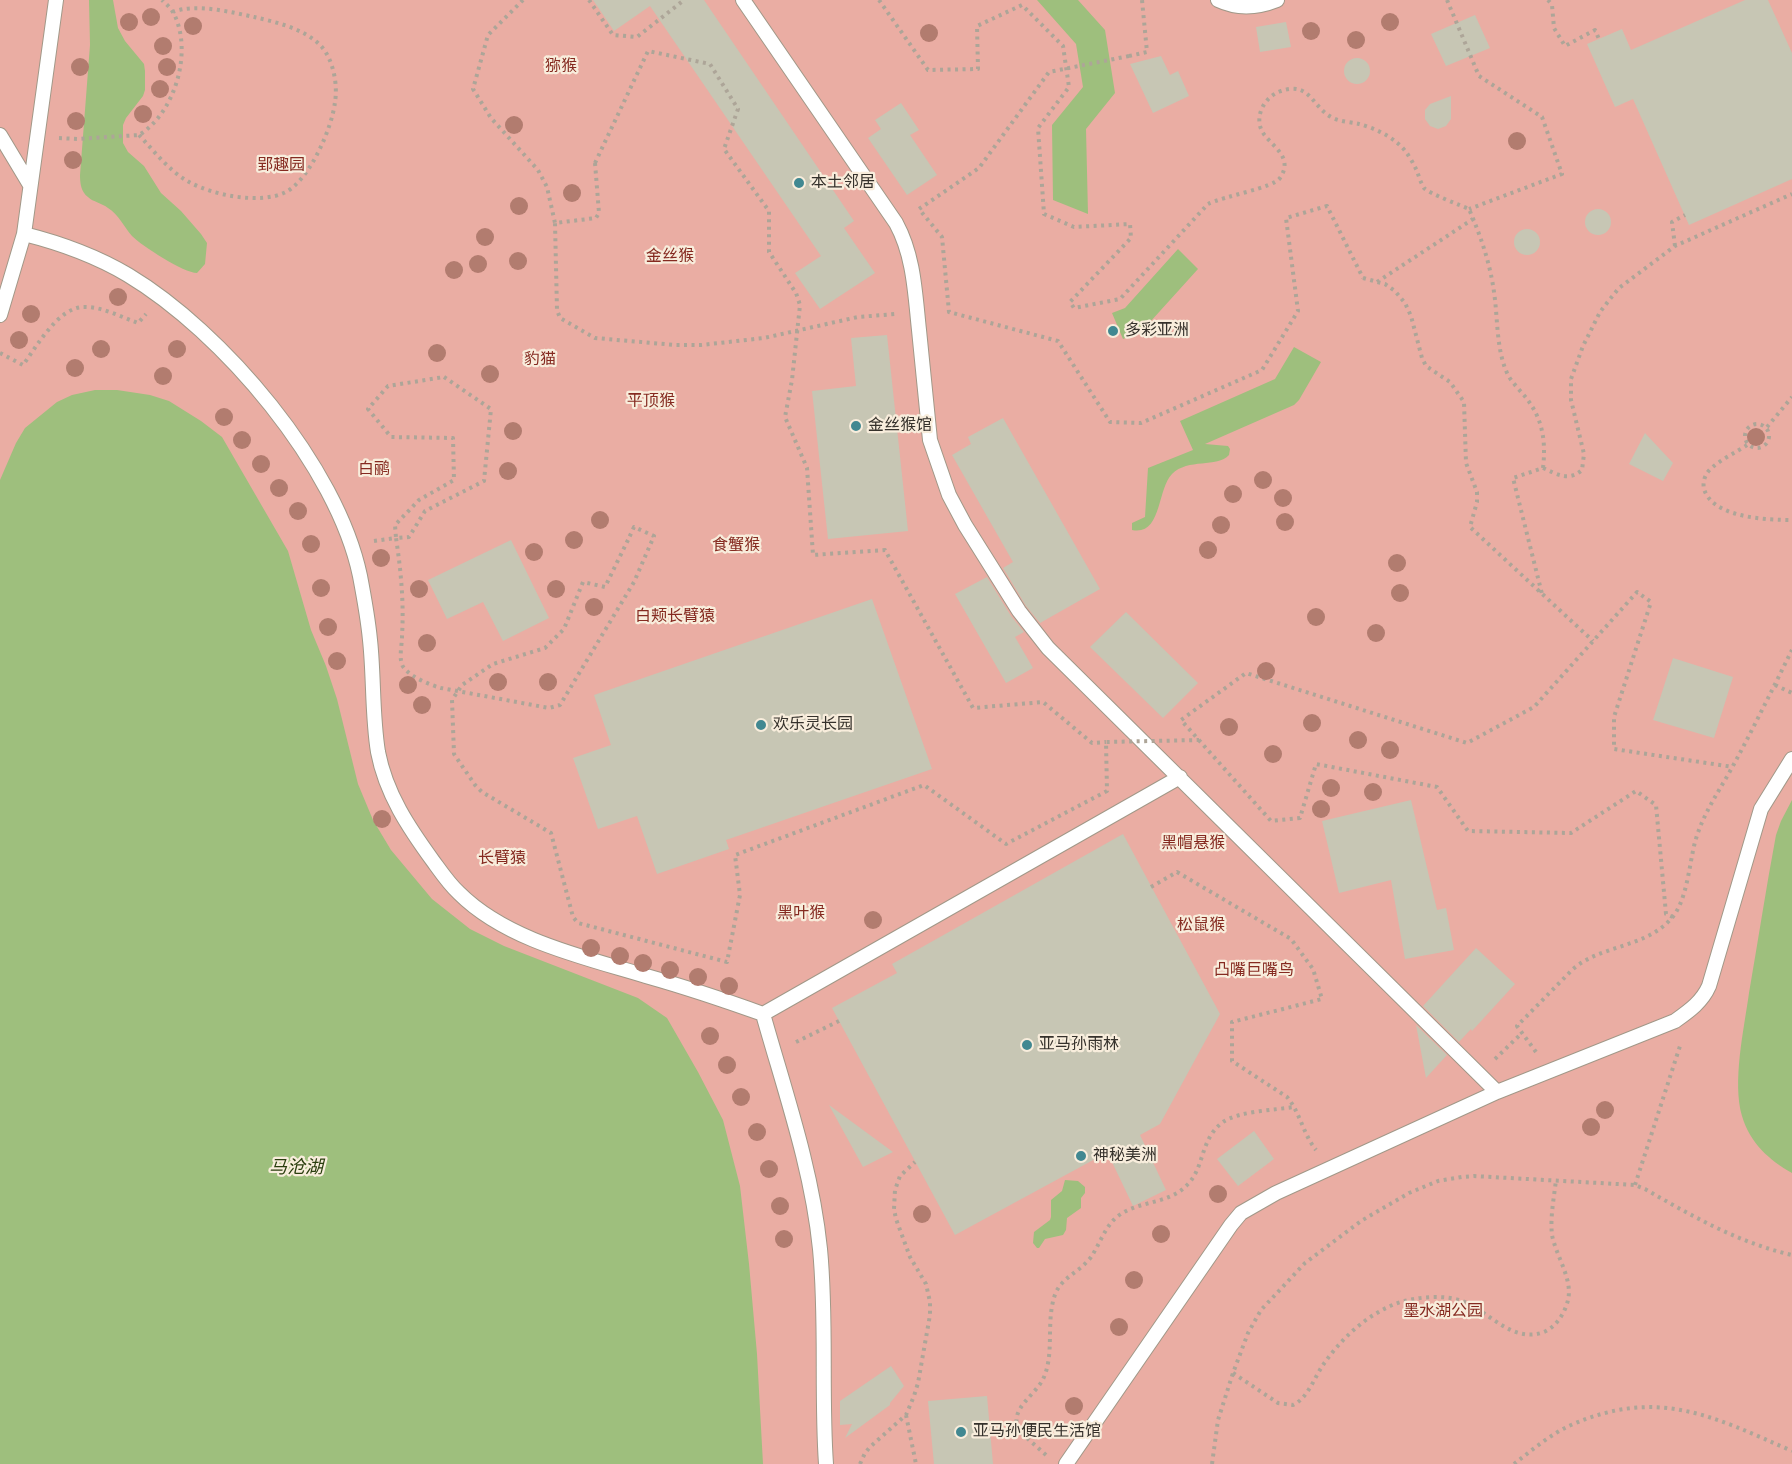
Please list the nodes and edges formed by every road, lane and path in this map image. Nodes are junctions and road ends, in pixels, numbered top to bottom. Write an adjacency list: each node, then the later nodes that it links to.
1 (56, 0): 18 (lane)
2 (162, 0): 13 (path)
3 (523, 0): 23 (path)
4 (589, 0): 5 (path)
5 (684, 0)
6 (742, 0): 28 (lane)
7 (879, 0): 20 (path)
8 (1144, 0): 26 (path, bridge)
9 (1218, 0): 10 (lane)
10 (1277, 0)
11 (1447, 0): 20 (path)
12 (1548, 0): 14 (path)
13 (174, 12): 16 (path); 16 (path)
14 (1599, 39)
15 (0, 135): 18 (lane)
16 (139, 135): 17 (path)
17 (78, 139)
18 (30, 185): 24 (lane)
19 (1792, 194): 25 (path)
20 (1469, 209): 22 (path)
21 (1685, 215): 25 (path)
22 (1473, 219): 26 (path); 34 (path)
23 (555, 223): 28 (path); 44 (path, bridge)
24 (24, 234): 27 (lane); 29 (lane)
25 (1675, 246): 34 (path)
26 (1377, 282): 38 (path)
27 (159, 297): 30 (path); 37 (lane)
28 (917, 312): 47 (lane)
29 (0, 315)
30 (0, 353)
31 (1792, 397): 32 (path)
32 (1767, 428): 33 (path); 33 (path)
33 (1747, 445): 35 (path)
34 (1543, 468): 38 (path)
35 (1792, 520)
36 (396, 538): 36 (path); 37 (path); 44 (path, bridge)
37 (352, 547): 51 (lane)
38 (1542, 594): 39 (path)
39 (1593, 641): 43 (path); 46 (path)
40 (1792, 650): 41 (path)
41 (1775, 685): 42 (path); 46 (path)
42 (1792, 693)
43 (1199, 740): 44 (path, bridge); 49 (path)
44 (1106, 742)
45 (1792, 759): 50 (lane)
46 (1733, 767): 49 (path)
47 (1180, 777): 51 (lane); 56 (lane)
48 (1151, 886): 58 (path)
49 (1673, 917): 53 (path)
50 (1691, 1010): 55 (lane); 62 (path)
51 (763, 1014): 54 (lane)
52 (838, 1021): 54 (path)
53 (1522, 1033): 55 (path); 56 (path)
54 (774, 1053): 68 (lane)
55 (1548, 1070): 57 (lane)
56 (1480, 1074): 57 (lane)
57 (1497, 1092): 60 (lane)
58 (1294, 1107): 60 (path); 67 (path)
59 (915, 1162): 65 (path)
60 (1334, 1167): 67 (lane)
61 (1556, 1180): 62 (path); 64 (path); 64 (path)
62 (1635, 1185): 63 (path)
63 (1792, 1255)
64 (1233, 1373): 71 (path)
65 (906, 1414): 69 (path); 70 (path)
66 (1792, 1451): 72 (path)
67 (1060, 1462)
68 (826, 1464)
69 (860, 1464)
70 (915, 1464)
71 (1212, 1464)
72 (1514, 1464)

